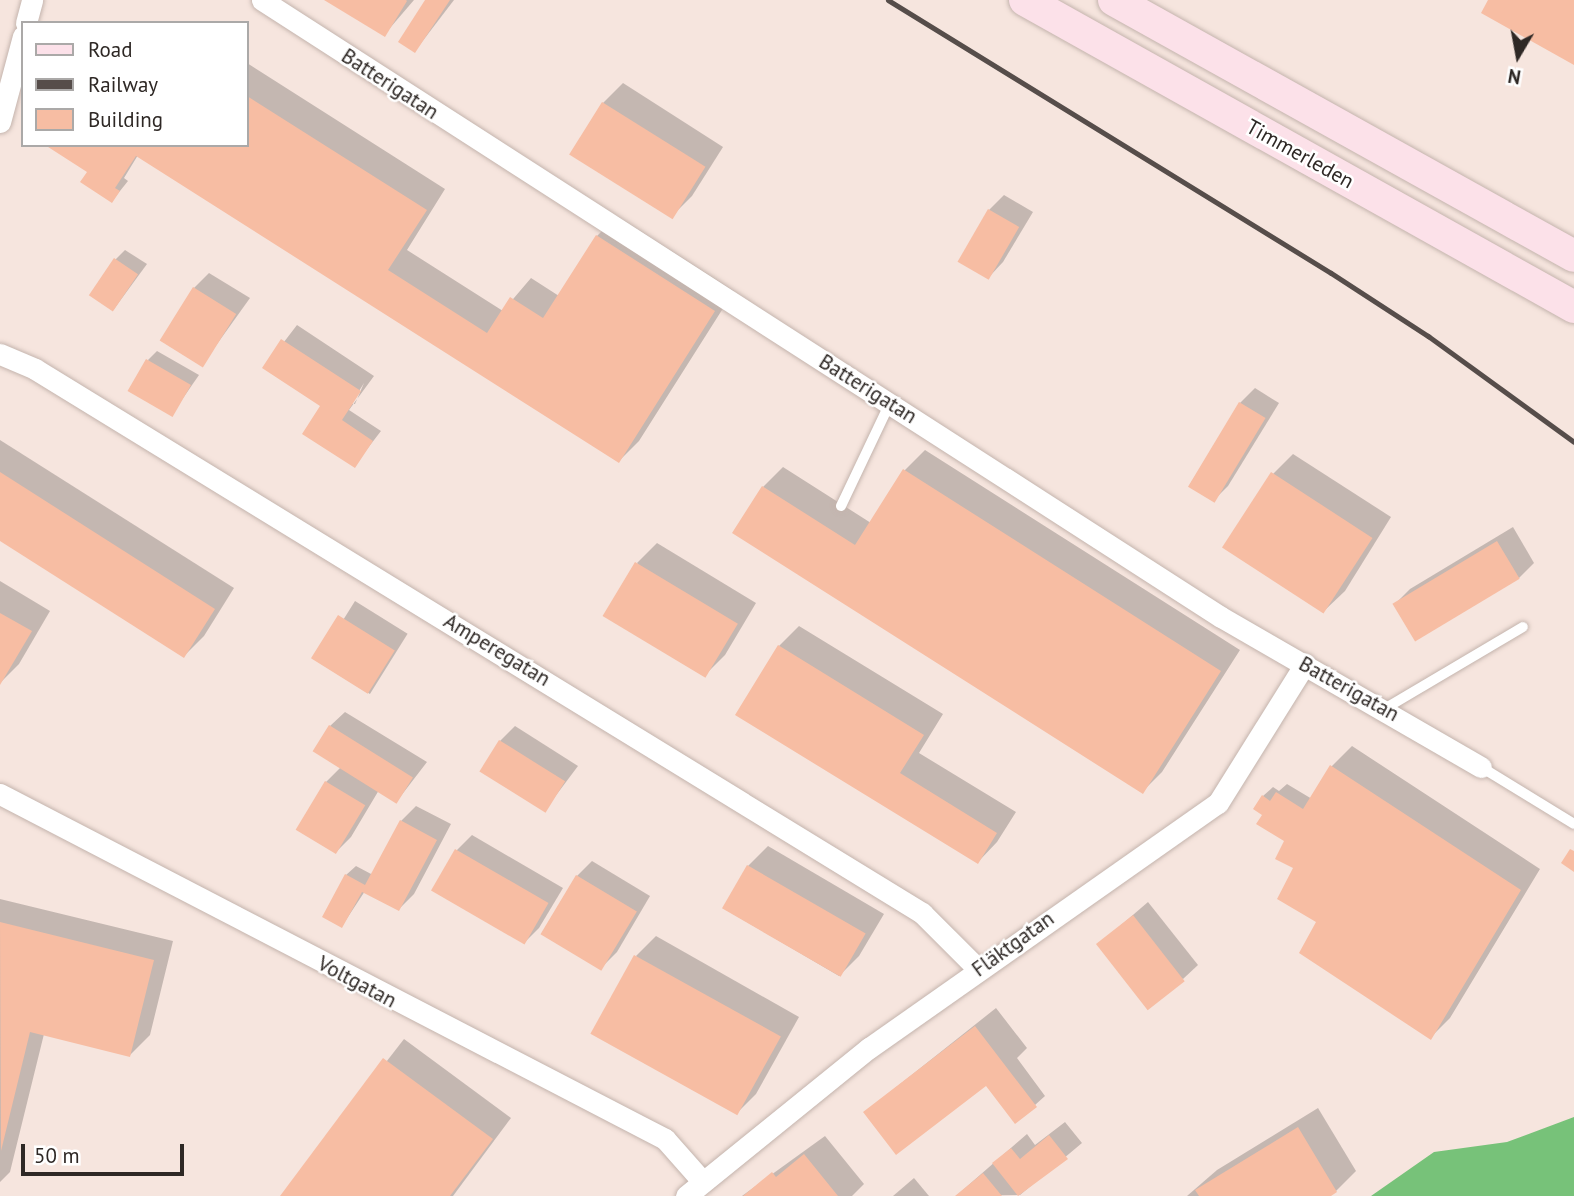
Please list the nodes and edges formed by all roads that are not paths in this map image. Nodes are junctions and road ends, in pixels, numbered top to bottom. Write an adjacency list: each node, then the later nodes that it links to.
1 (32, 0): 5 (street)
2 (262, 0): 11 (street, Batterigatan)
3 (1026, 0): 9 (main road, Timmerleden)
4 (1114, 0): 8 (main road)
5 (27, 21)
6 (21, 43): 7 (street)
7 (0, 122)
8 (1574, 256)
9 (1574, 307)
10 (0, 354): 19 (street, Amperegatan)
11 (890, 403): 12 (lane); 14 (street, Batterigatan)
12 (841, 506)
13 (1523, 626): 15 (lane)
14 (1306, 664): 15 (street, Batterigatan); 19 (street, Fläktgatan)
15 (1386, 708): 16 (street, Batterigatan)
16 (1481, 767): 18 (lane)
17 (0, 794): 20 (street, Voltgatan)
18 (1574, 824)
19 (978, 969): 20 (street, Fläktgatan)
20 (703, 1182): 21 (street, Fläktgatan)
21 (686, 1196)

